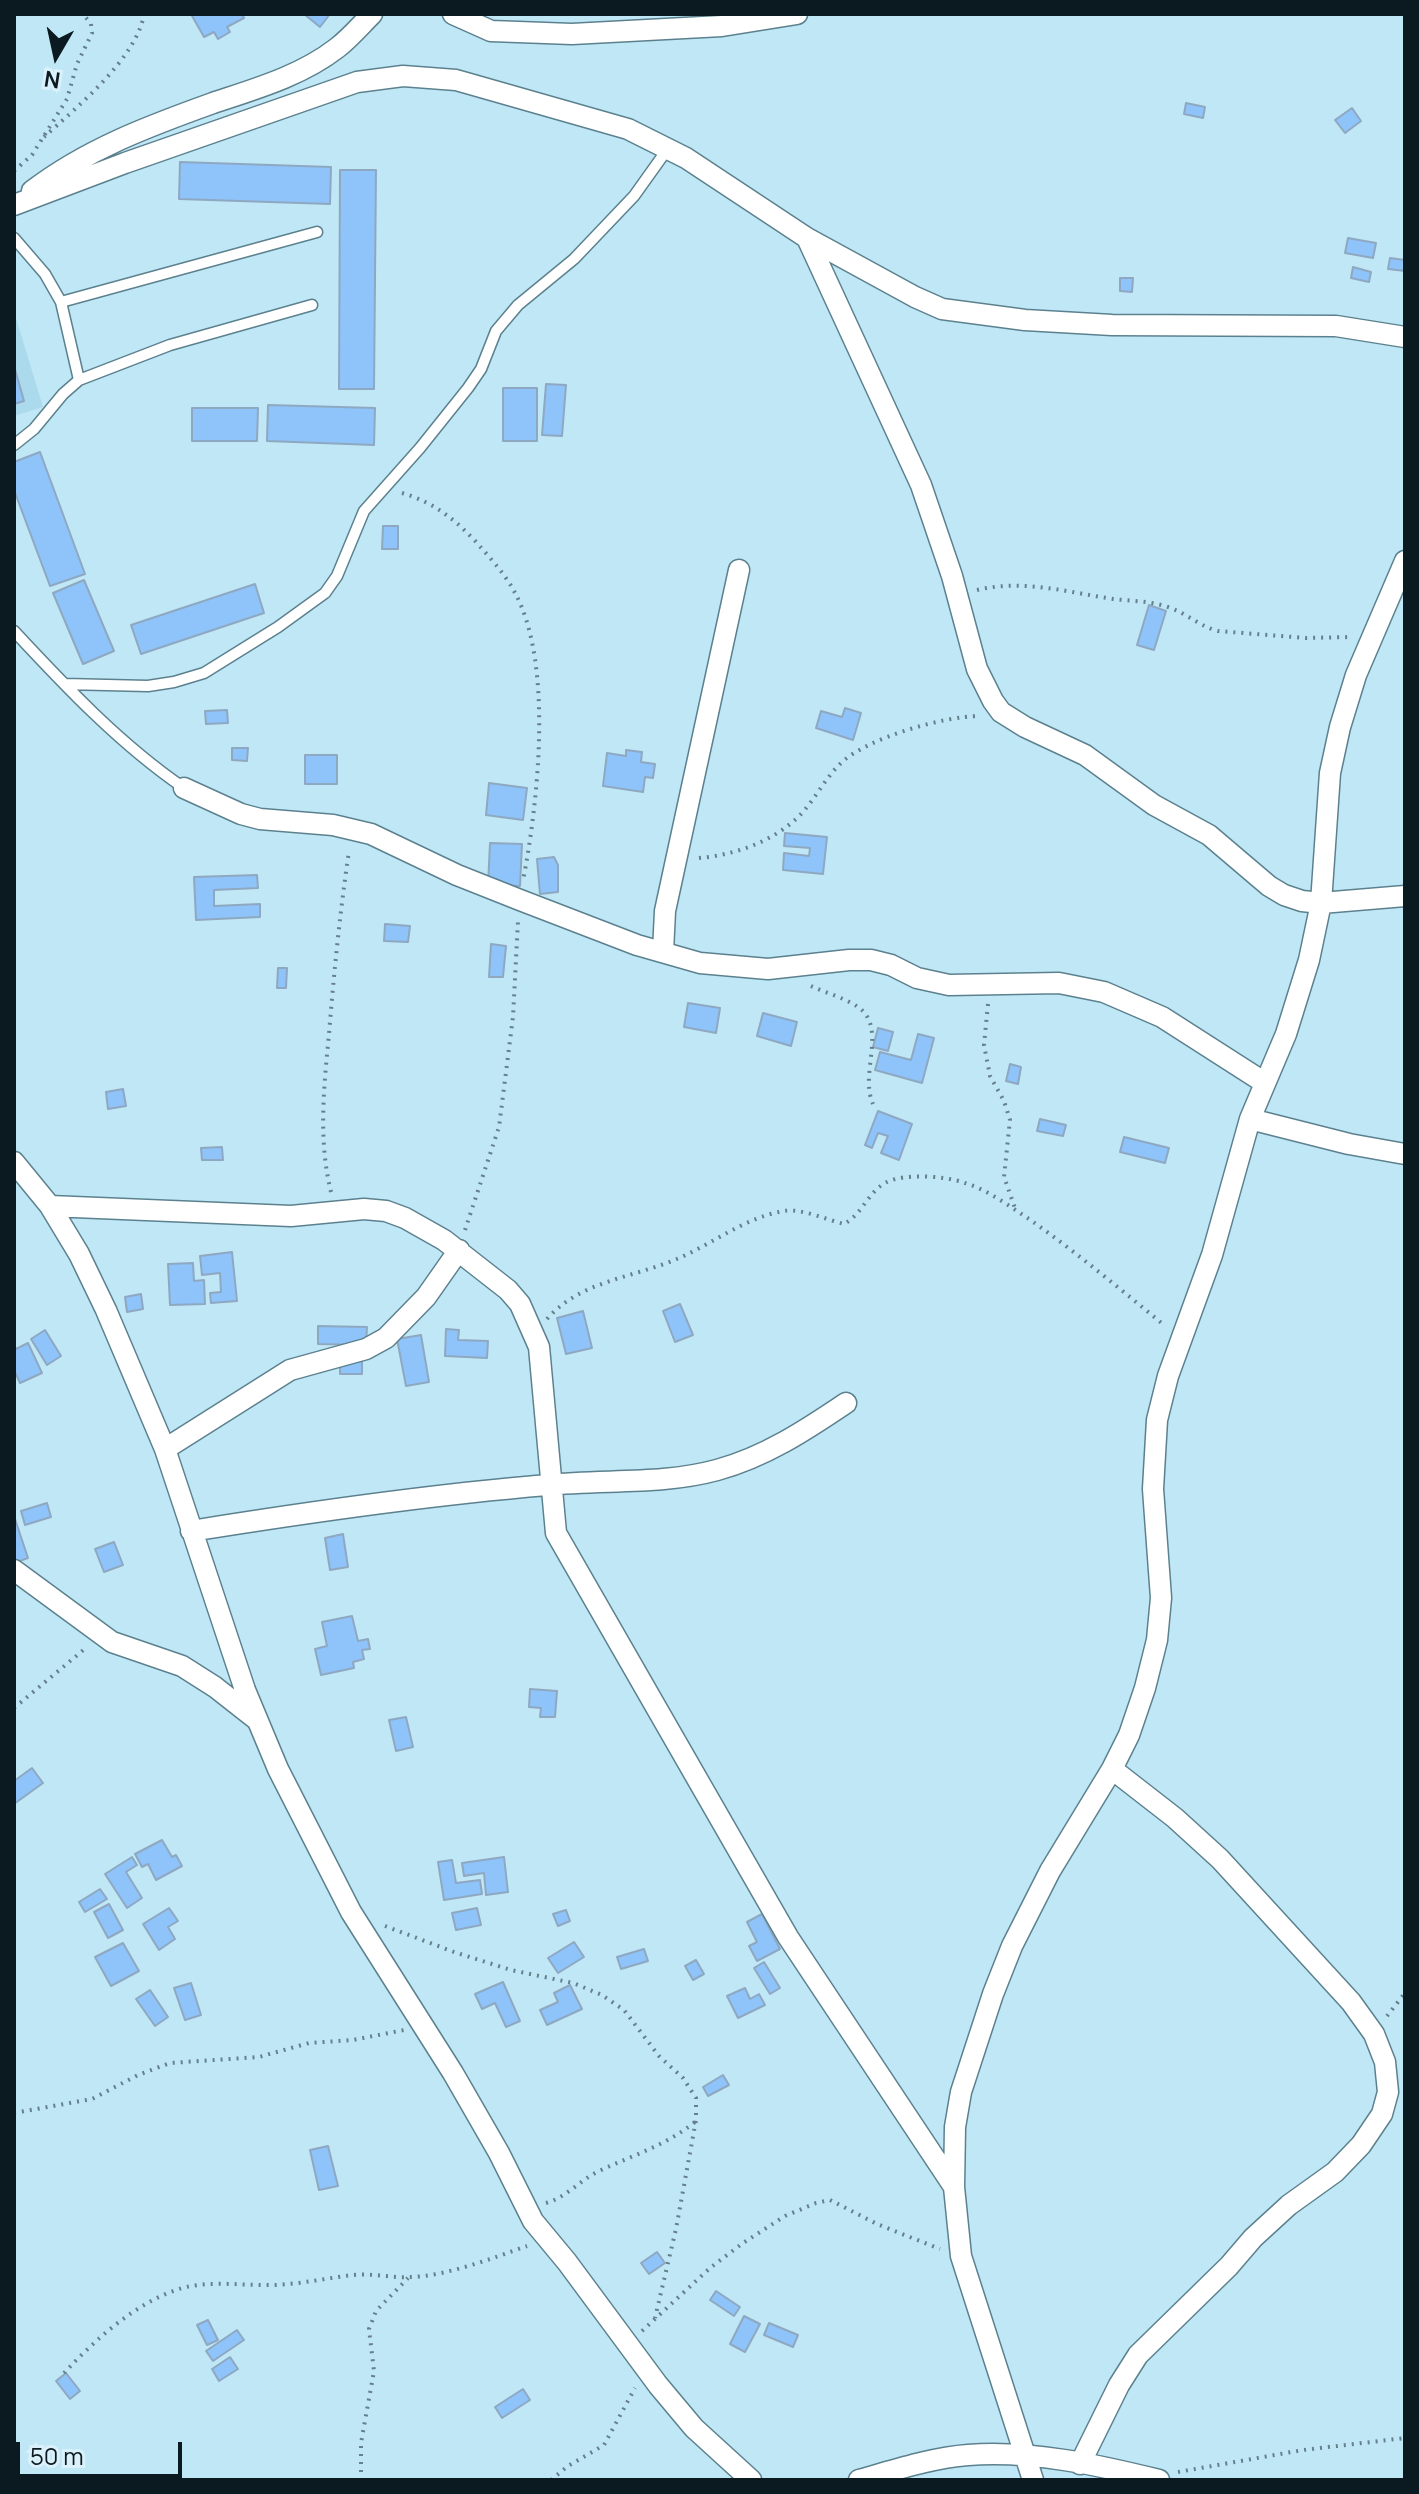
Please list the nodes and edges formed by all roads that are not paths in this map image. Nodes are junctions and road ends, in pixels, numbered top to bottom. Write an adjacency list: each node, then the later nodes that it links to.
1 (372, 14): 5 (street)
2 (453, 14): 3 (street)
3 (797, 14)
4 (669, 147): 5 (street); 8 (street); 17 (lane)
5 (14, 205)
6 (317, 232): 9 (lane)
7 (14, 238): 9 (lane)
8 (807, 238): 11 (street); 20 (street)
9 (61, 302): 12 (lane)
10 (312, 305): 12 (lane)
11 (1405, 337)
12 (79, 380): 13 (lane)
13 (14, 445)
14 (1405, 561): 20 (street)
15 (739, 570): 21 (street)
16 (14, 631): 17 (lane)
17 (65, 684): 18 (lane)
18 (184, 788): 21 (street)
19 (1405, 896): 20 (street)
20 (1321, 903): 22 (street)
21 (663, 952): 22 (street)
22 (1265, 1083): 23 (street)
23 (1250, 1119): 24 (street); 34 (street)
24 (1405, 1154)
25 (14, 1162): 26 (street)
26 (50, 1206): 27 (street); 29 (street)
27 (459, 1250): 29 (street); 30 (street)
28 (846, 1403): 30 (street)
29 (165, 1449): 31 (street)
30 (550, 1484): 31 (street); 35 (street)
31 (191, 1531): 33 (street)
32 (14, 1570): 33 (street)
33 (258, 1720): 39 (street)
34 (1112, 1769): 35 (street); 37 (street)
35 (954, 2187): 36 (street)
36 (1024, 2456): 37 (street); 40 (street); 41 (street)
37 (1080, 2464): 38 (street)
38 (1153, 2479)
39 (751, 2480)
40 (859, 2480)
41 (1033, 2480)

